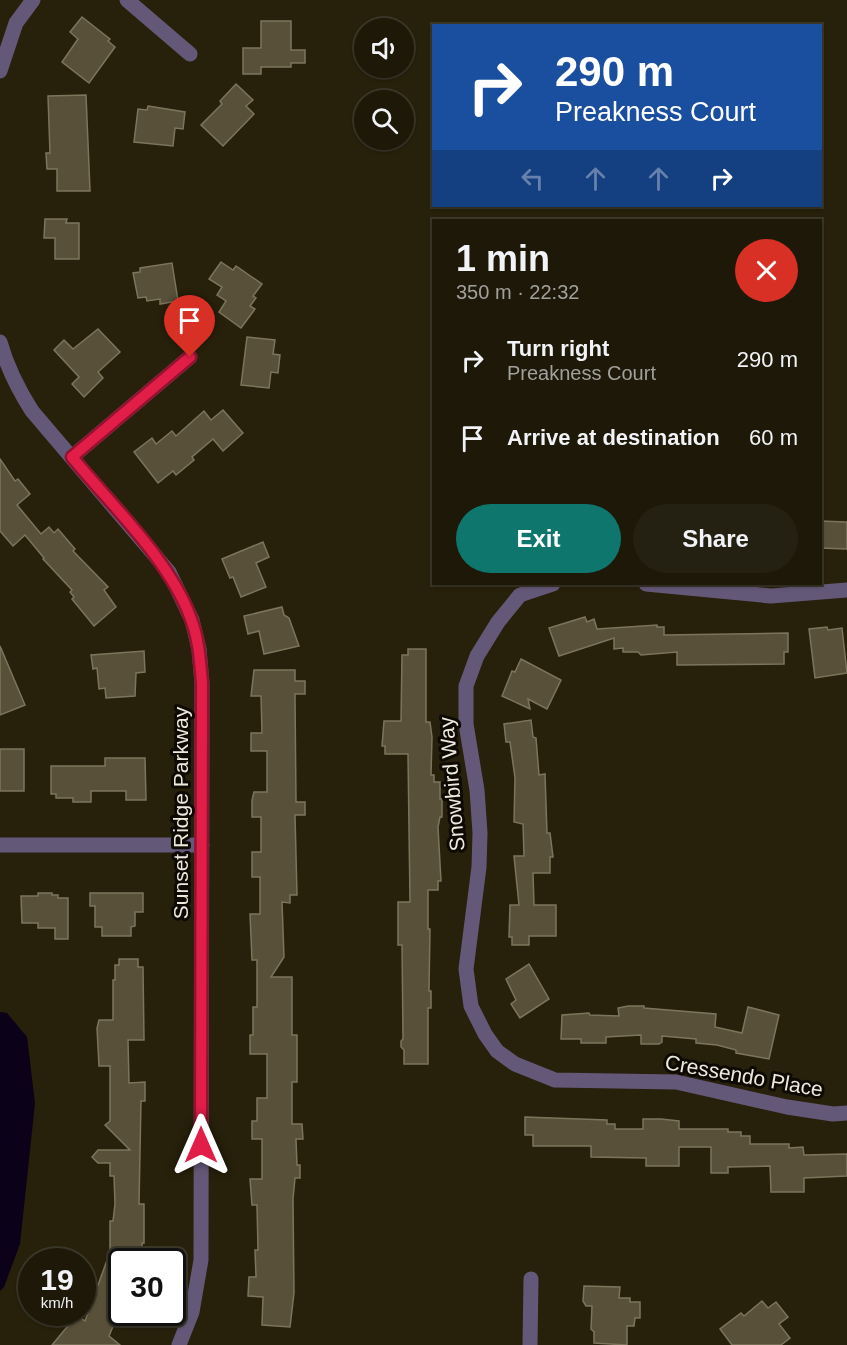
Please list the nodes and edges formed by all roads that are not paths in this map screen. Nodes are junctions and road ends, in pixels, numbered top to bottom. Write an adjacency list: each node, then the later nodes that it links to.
1 (33, 0): 4 (street)
2 (127, 0): 3 (street)
3 (190, 54)
4 (0, 71)
5 (0, 342): 7 (street, Sunset Ridge Parkway)
6 (190, 357): 7 (street)
7 (72, 457): 12 (street, Sunset Ridge Parkway)
8 (550, 585): 13 (street, Snowbird Way)
9 (656, 585): 10 (street)
10 (847, 590)
11 (0, 845): 12 (street)
12 (202, 845): 16 (street, Sunset Ridge Parkway)
13 (497, 1051): 14 (street, Cressendo Place)
14 (847, 1113)
15 (531, 1280): 17 (street)
16 (179, 1345)
17 (530, 1345)

